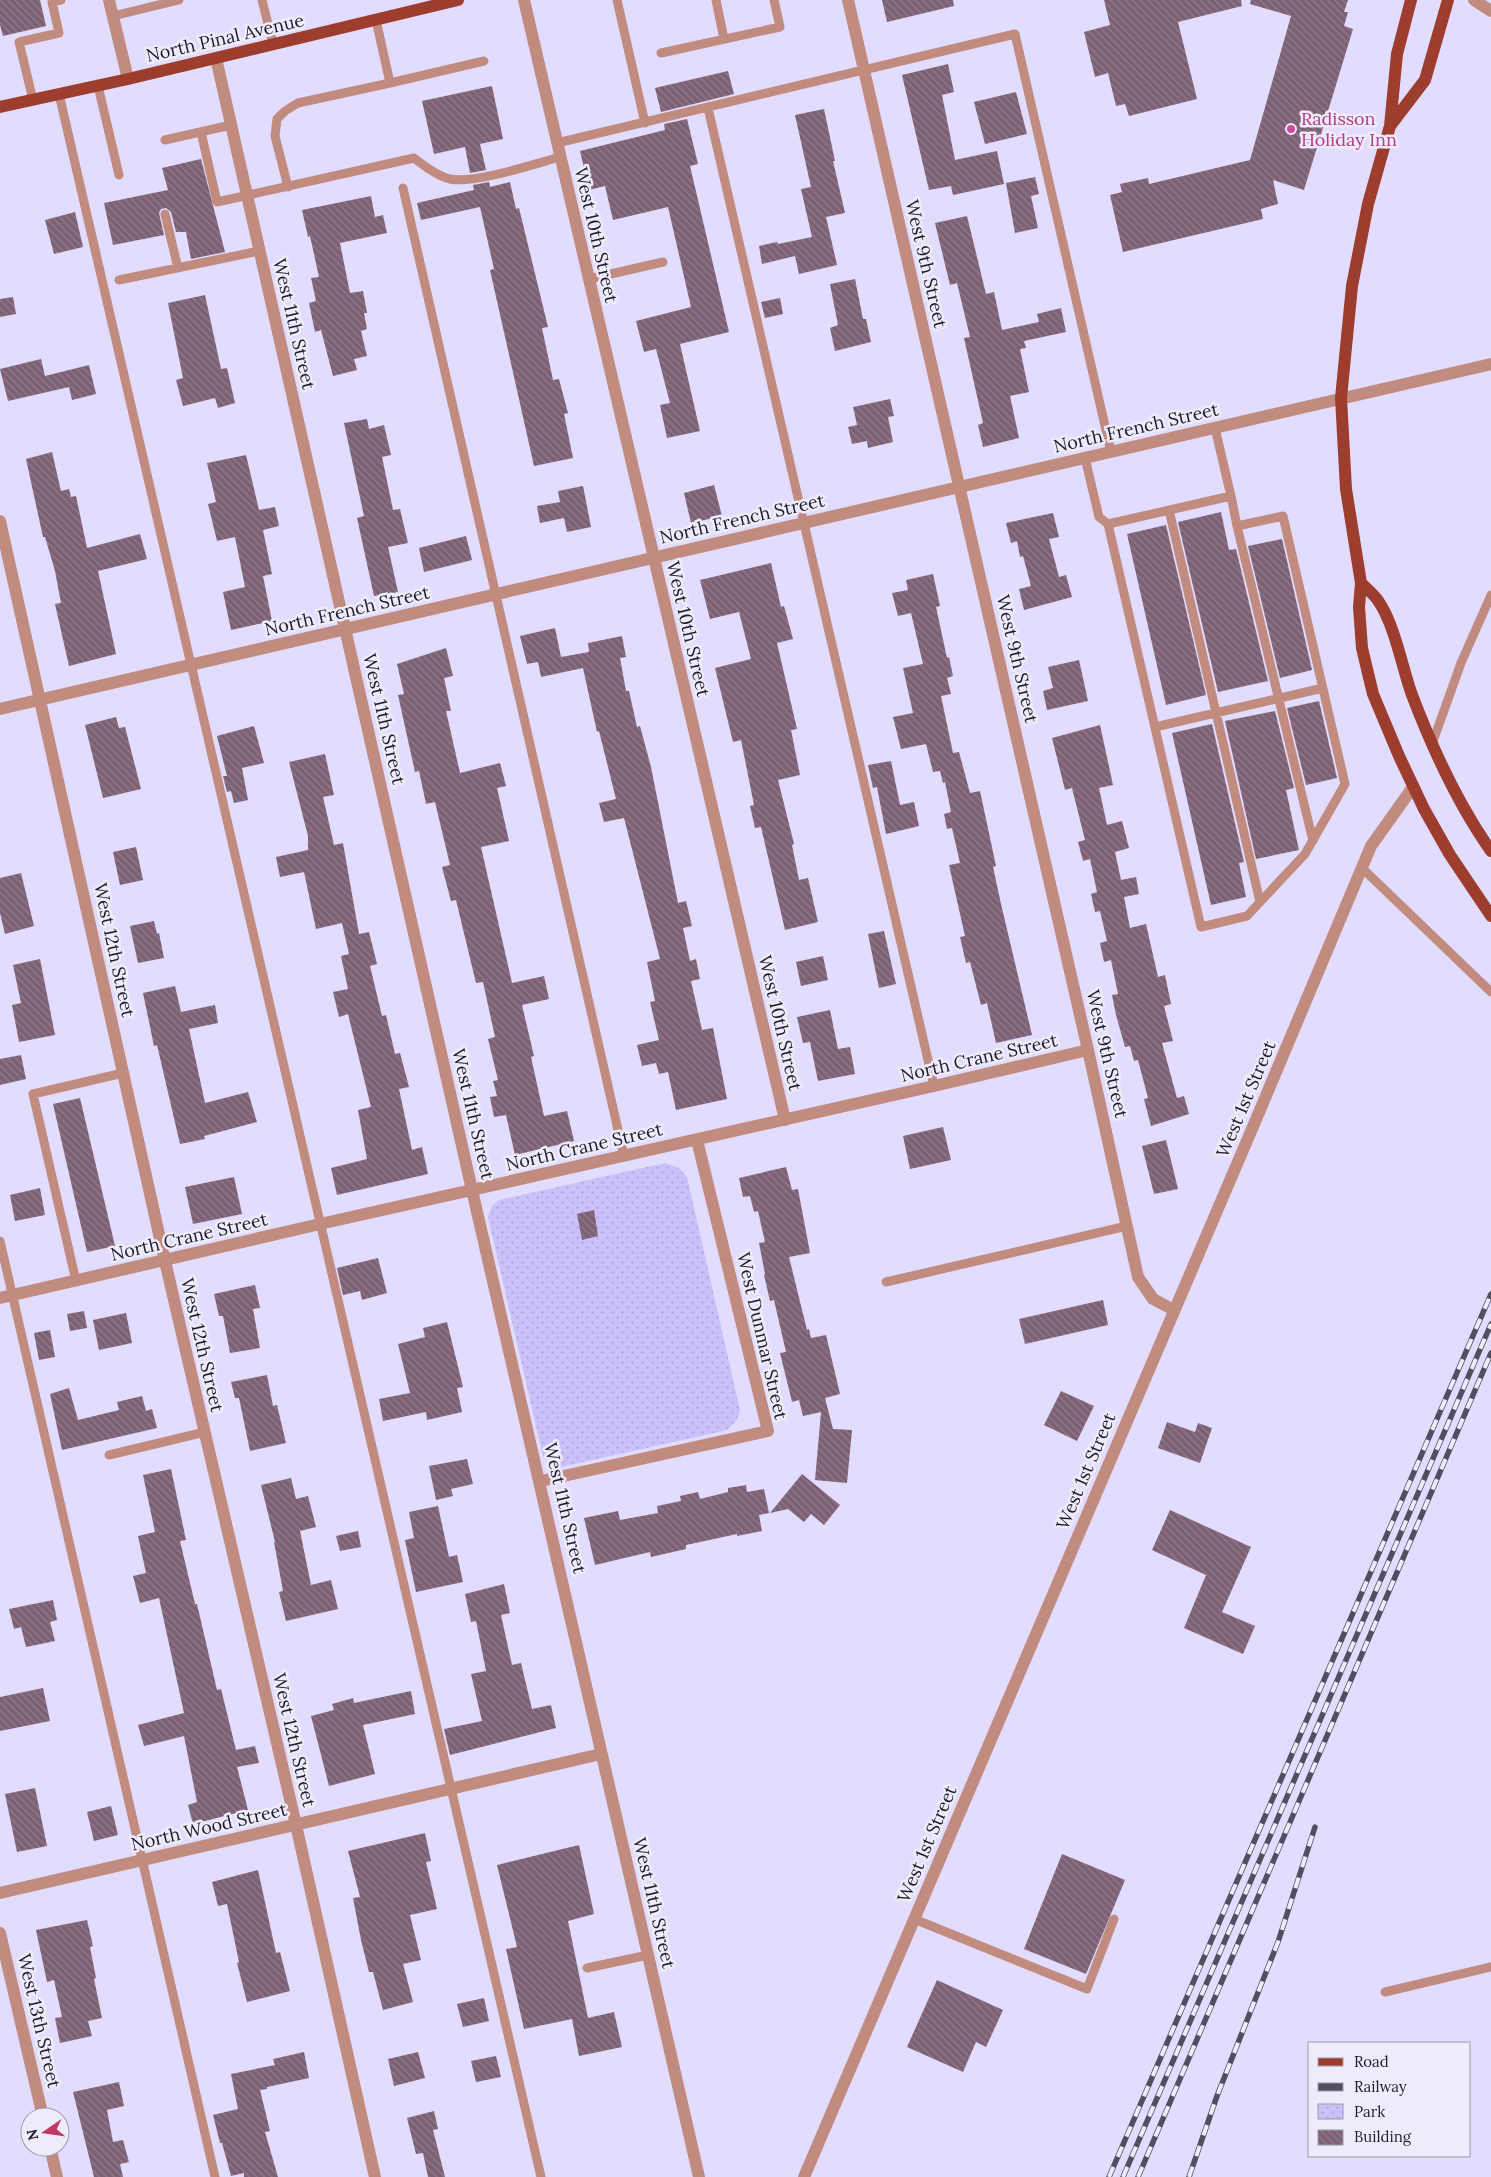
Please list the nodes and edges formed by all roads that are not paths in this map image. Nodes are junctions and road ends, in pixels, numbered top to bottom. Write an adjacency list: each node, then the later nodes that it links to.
1 (61, 0): 28 (lane)
2 (109, 0): 16 (street)
3 (179, 0): 16 (lane)
4 (262, 0): 19 (lane)
5 (458, 0): 14 (main road, North Pinal Avenue)
6 (524, 0): 36 (street, West 10th Street)
7 (617, 0): 31 (lane)
8 (716, 0): 18 (lane)
9 (774, 0): 18 (lane)
10 (848, 0): 23 (street, West 9th Street)
11 (1411, 0): 33 (main road)
12 (1448, 0): 33 (main road)
13 (1478, 1): 15 (street)
14 (441, 2): 17 (main road, North Pinal Avenue)
15 (1491, 11)
16 (113, 16): 24 (street)
17 (376, 20): 19 (main road, North Pinal Avenue); 25 (lane)
18 (724, 39): 20 (lane)
19 (273, 44): 21 (main road, North Pinal Avenue)
20 (661, 53)
21 (216, 58): 24 (main road, North Pinal Avenue); 32 (street, West 11th Street)
22 (484, 61): 25 (lane)
23 (864, 71): 30 (lane); 51 (lane); 53 (street, West 9th Street)
24 (128, 79): 26 (main road, North Pinal Avenue)
25 (390, 83): 39 (lane)
26 (98, 86): 27 (main road, North Pinal Avenue); 38 (lane)
27 (58, 94): 28 (main road, North Pinal Avenue); 65 (lane)
28 (33, 100): 29 (main road, North Pinal Avenue)
29 (0, 107)
30 (708, 108): 31 (lane); 57 (lane)
31 (645, 123): 36 (lane)
32 (231, 125): 34 (lane); 41 (street, West 11th Street)
33 (1390, 126): 49 (main road)
34 (201, 132): 35 (lane); 41 (lane)
35 (165, 140)
36 (557, 143): 37 (street, West 10th Street)
37 (560, 157): 39 (lane); 46 (street, West 10th Street)
38 (120, 176)
39 (288, 187): 41 (lane)
40 (403, 188): 62 (lane)
41 (247, 196): 43 (street, West 11th Street)
42 (165, 214): 45 (lane)
43 (259, 250): 45 (lane); 64 (street, West 11th Street)
44 (663, 262): 46 (lane)
45 (178, 268): 47 (lane)
46 (589, 279): 60 (street, West 10th Street)
47 (119, 280)
48 (1491, 364): 49 (street, North French Street)
49 (1342, 398): 50 (street, North French Street); 61 (main road)
50 (1216, 428): 51 (street, North French Street); 54 (lane)
51 (1111, 452): 52 (street, North French Street)
52 (1085, 458): 53 (street, North French Street); 58 (lane)
53 (960, 487): 57 (street, North French Street); 80 (street, West 9th Street)
54 (1231, 496): 55 (lane); 59 (lane)
55 (1169, 510): 58 (lane); 70 (lane)
56 (0, 521): 67 (street, West 12th Street)
57 (804, 523): 60 (street, North French Street); 82 (lane)
58 (1108, 524): 71 (lane)
59 (1237, 526): 66 (lane); 68 (lane)
60 (654, 558): 62 (street, North French Street); 83 (street, West 10th Street)
61 (1361, 583): 72 (main road); 73 (main road)
62 (496, 594): 64 (street, North French Street); 85 (lane)
63 (1491, 595): 72 (lane)
64 (345, 629): 65 (street, North French Street); 86 (street, West 11th Street)
65 (191, 665): 67 (street, North French Street); 87 (lane)
66 (1323, 688): 68 (lane); 74 (lane)
67 (41, 700): 69 (street, North French Street); 81 (street, West 12th Street)
68 (1279, 700): 70 (lane); 74 (lane)
69 (0, 709)
70 (1217, 713): 71 (lane); 77 (lane)
71 (1155, 727): 77 (lane)
72 (1432, 744): 75 (main road)
73 (1413, 787): 76 (street, West 1st Street); 78 (main road)
74 (1313, 841): 77 (lane)
75 (1491, 851)
76 (1362, 868): 79 (lane); 94 (street, West 1st Street)
77 (1260, 902)
78 (1491, 916)
79 (1491, 992)
80 (1088, 1050): 82 (street, North Crane Street); 88 (street, West 9th Street)
81 (123, 1073): 90 (street, West 12th Street); 91 (lane)
82 (934, 1086): 83 (street, North Crane Street)
83 (785, 1120): 84 (street, North Crane Street)
84 (697, 1140): 85 (street, North Crane Street); 97 (street, West Dunmar Street)
85 (624, 1156): 86 (street, North Crane Street)
86 (472, 1190): 87 (street, North Crane Street); 97 (street, West 11th Street)
87 (320, 1224): 90 (street, North Crane Street); 99 (lane)
88 (1127, 1226): 92 (lane); 94 (street, West 9th Street)
89 (0, 1241): 93 (lane)
90 (165, 1261): 91 (street, North Crane Street); 95 (street, West 12th Street)
91 (76, 1281): 93 (street, North Crane Street)
92 (886, 1282)
93 (6, 1297): 101 (lane)
94 (1174, 1310): 104 (street, West 1st Street)
95 (205, 1432): 96 (lane); 100 (street, West 12th Street)
96 (110, 1455)
97 (541, 1481): 98 (street, West 11th Street)
98 (601, 1754): 99 (street, North Wood Street); 106 (street, West 11th Street)
99 (451, 1789): 100 (street, North Wood Street); 115 (lane)
100 (296, 1825): 101 (street, North Wood Street); 114 (street, West 12th Street)
101 (142, 1860): 102 (street, North Wood Street); 113 (lane)
102 (0, 1893)
103 (1114, 1919): 104 (lane)
104 (914, 1920): 117 (street, West 1st Street)
105 (0, 1933): 110 (street, West 13th Street)
106 (648, 1955): 108 (lane); 116 (street, West 11th Street)
107 (1491, 1967): 109 (lane)
108 (587, 1968)
109 (1385, 1992)
110 (41, 2107)
111 (53, 2157): 112 (street)
112 (58, 2177)
113 (215, 2177)
114 (375, 2177)
115 (541, 2177)
116 (700, 2177)
117 (804, 2177)

